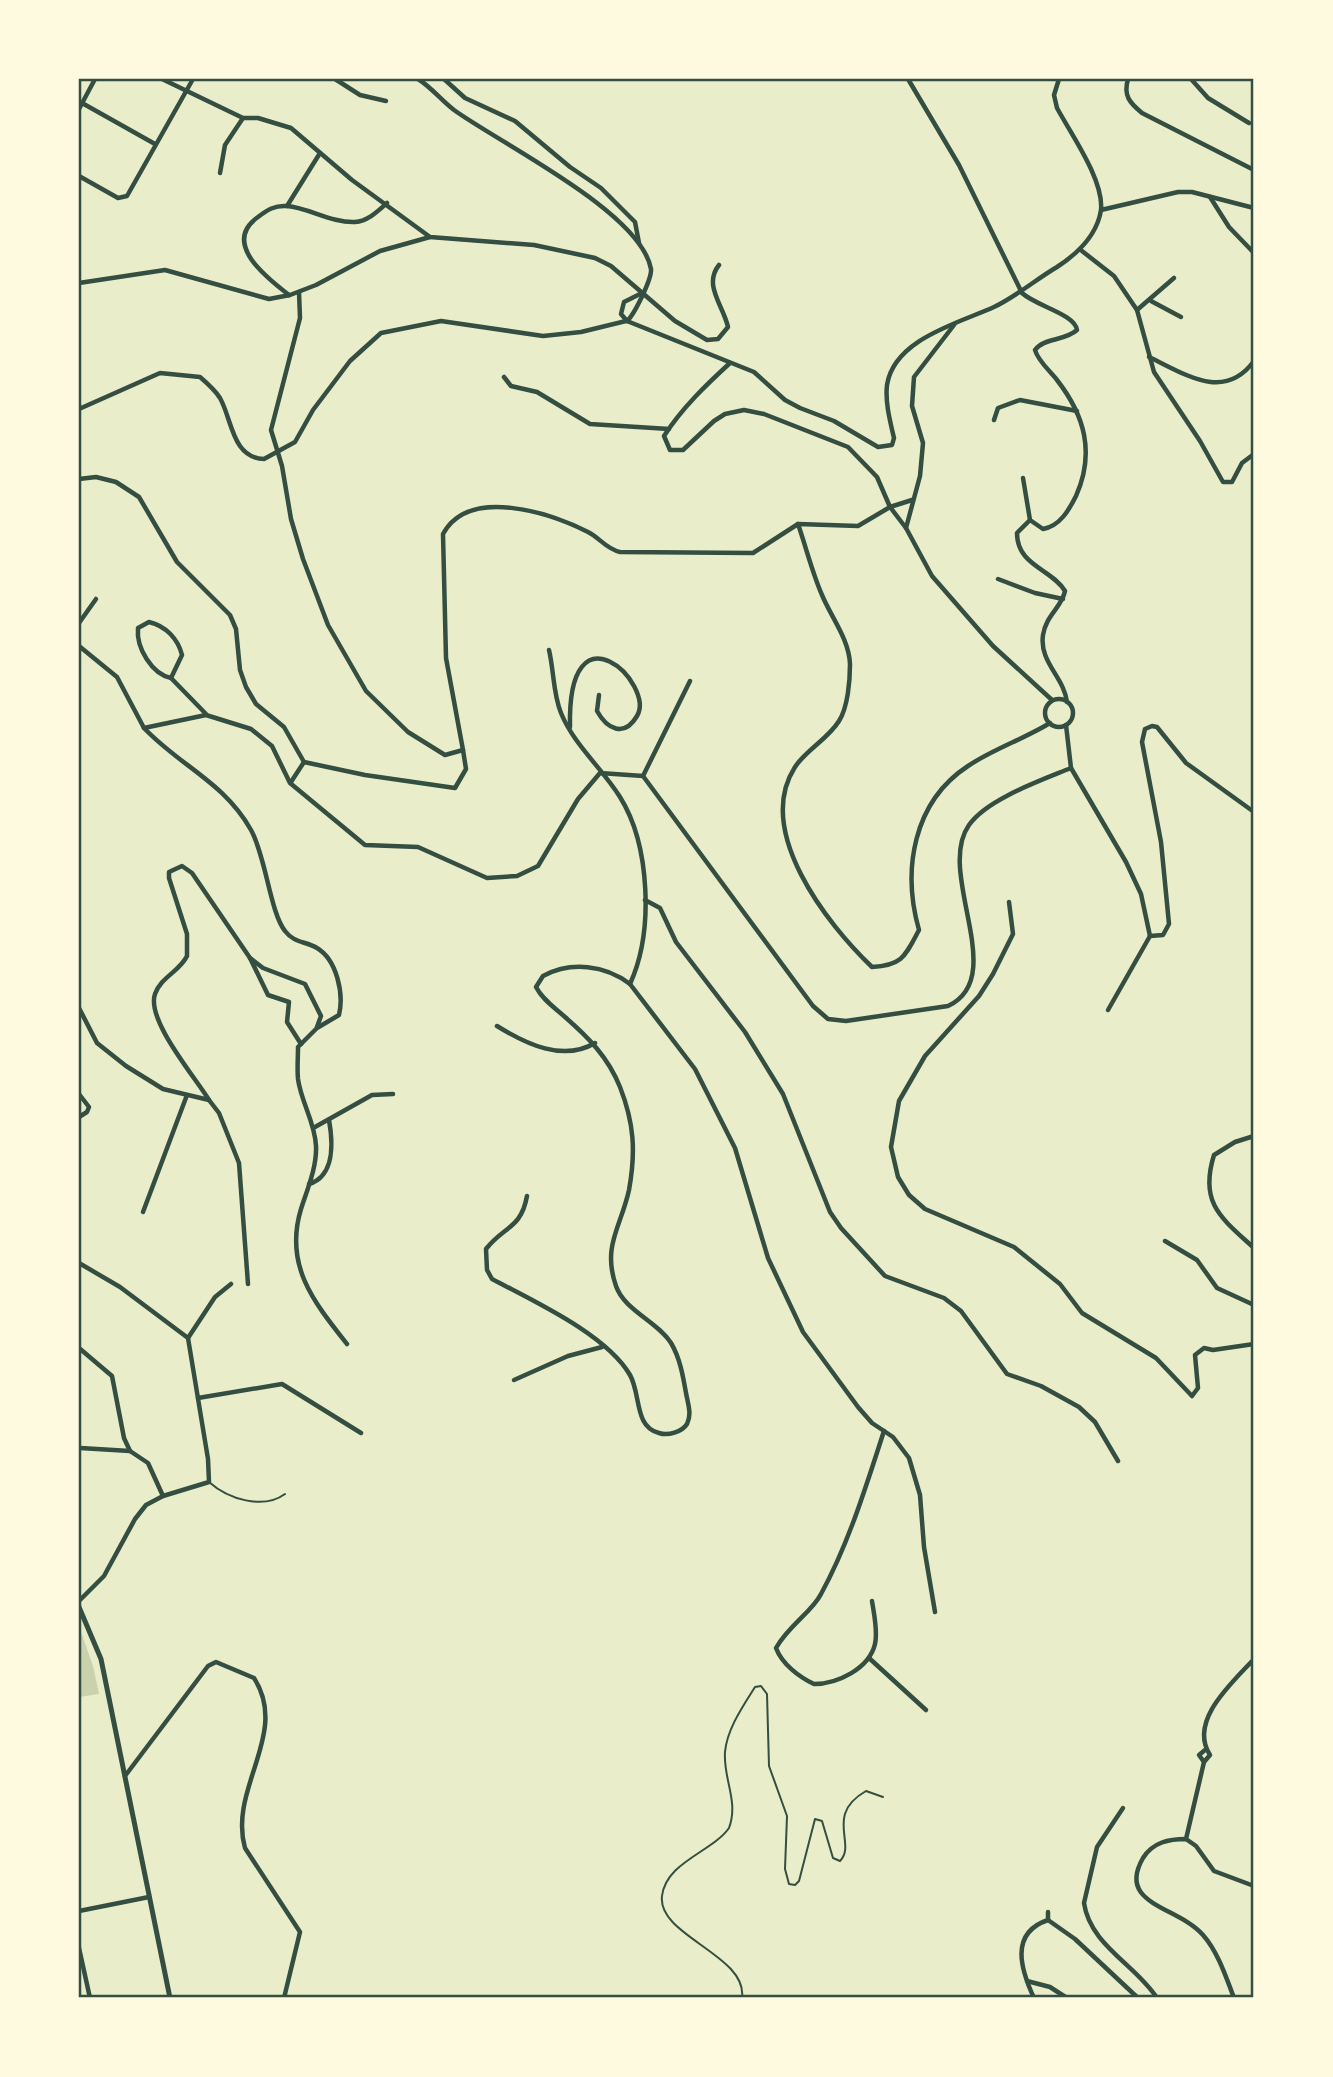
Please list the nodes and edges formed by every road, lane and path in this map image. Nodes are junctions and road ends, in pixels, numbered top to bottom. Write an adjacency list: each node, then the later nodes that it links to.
1 (95, 79): 13 (street)
2 (162, 79): 11 (street)
3 (193, 79): 11 (street)
4 (335, 79): 12 (street)
5 (418, 79): 28 (street)
6 (444, 79): 28 (street)
7 (908, 79): 35 (street)
8 (1059, 79): 26 (street)
9 (1128, 79): 19 (street)
10 (1191, 79): 16 (street)
11 (186, 92): 15 (street); 17 (street)
12 (386, 101)
13 (82, 103): 14 (street); 17 (street)
14 (79, 109)
15 (243, 118): 18 (street); 20 (street)
16 (1249, 123)
17 (155, 144): 21 (street)
18 (320, 153): 23 (street); 24 (street)
19 (1254, 170)
20 (220, 173)
21 (79, 176)
22 (1210, 197): 25 (street); 26 (street); 30 (street)
23 (387, 203): 24 (street); 27 (street)
24 (287, 206): 37 (street)
25 (1254, 208)
26 (1101, 210): 29 (street)
27 (430, 237): 34 (street); 36 (street)
28 (639, 244): 36 (street)
29 (1082, 251): 35 (street); 39 (street)
30 (1254, 253)
31 (719, 265): 36 (street)
32 (1174, 278): 38 (street)
33 (79, 283): 37 (street)
34 (299, 292): 37 (street); 51 (street)
35 (1022, 293): 42 (street); 48 (street)
36 (640, 294): 41 (street); 41 (street)
37 (290, 295)
38 (1151, 301): 39 (street); 40 (street)
39 (1137, 310): 43 (street)
40 (1181, 317)
41 (626, 321): 45 (street); 51 (street)
42 (955, 324): 45 (street); 55 (street)
43 (1148, 357): 44 (street); 52 (street)
44 (1254, 361)
45 (730, 363): 50 (street)
46 (504, 377): 50 (street)
47 (79, 409): 51 (street)
48 (1078, 411): 49 (street); 57 (street)
49 (993, 420)
50 (669, 429): 56 (street)
51 (278, 450): 76 (street)
52 (1254, 454)
53 (1023, 478): 57 (street)
54 (79, 479): 77 (street)
55 (912, 500): 56 (street); 59 (street)
56 (890, 507): 58 (street); 59 (street)
57 (1030, 520): 62 (street)
58 (798, 524): 72 (street); 76 (street)
59 (906, 528): 69 (street)
60 (998, 579): 62 (street)
61 (96, 599): 63 (street)
62 (1063, 599): 70 (street)
63 (79, 622)
64 (79, 646): 74 (street)
65 (550, 650): 75 (street)
66 (171, 678): 66 (street); 71 (street)
67 (690, 681): 80 (street)
68 (599, 695): 75 (street)
69 (1052, 700): 70 (street); 72 (street)
70 (1067, 702): 73 (street)
71 (206, 715): 74 (street); 81 (street)
72 (1050, 723): 73 (street)
73 (1066, 724): 78 (street)
74 (144, 728): 93 (street)
75 (570, 732): 79 (street)
76 (463, 750): 77 (street)
77 (304, 762): 81 (street)
78 (1071, 768): 85 (street); 88 (street)
79 (600, 773): 80 (street); 81 (street); 83 (street)
80 (643, 776): 88 (street)
81 (290, 783)
82 (1254, 811): 85 (street)
83 (645, 900): 87 (street); 124 (street)
84 (1009, 902): 91 (street)
85 (1150, 936): 90 (street)
86 (250, 958): 93 (street); 94 (street); 99 (street)
87 (630, 984): 95 (street); 120 (street)
88 (961, 997): 91 (street)
89 (79, 1010): 98 (street)
90 (1108, 1010)
91 (961, 1015): 115 (street)
92 (497, 1026): 95 (street)
93 (317, 1028): 94 (street)
94 (301, 1044): 102 (street)
95 (595, 1044): 116 (street)
96 (79, 1094): 100 (street)
97 (393, 1094): 101 (street)
98 (187, 1095): 99 (street); 106 (street)
99 (209, 1100): 111 (street)
100 (79, 1116)
101 (329, 1120): 102 (street); 104 (street)
102 (314, 1127): 104 (street)
103 (1254, 1136): 108 (street)
104 (309, 1184): 114 (street)
105 (527, 1196): 116 (street)
106 (143, 1212)
107 (1165, 1241): 112 (street)
108 (1254, 1248)
109 (79, 1263): 113 (street)
110 (231, 1284): 113 (street)
111 (248, 1284)
112 (1254, 1305)
113 (188, 1338): 119 (street)
114 (347, 1344)
115 (1254, 1344)
116 (602, 1347): 118 (street)
117 (79, 1348): 123 (street)
118 (514, 1380)
119 (198, 1398): 121 (street); 125 (street)
120 (884, 1431): 131 (street); 132 (street)
121 (361, 1433)
122 (80, 1448): 123 (street)
123 (130, 1451): 127 (street)
124 (1118, 1461)
125 (209, 1482): 126 (lane); 127 (street)
126 (285, 1494)
127 (163, 1496): 128 (street)
128 (79, 1601)
129 (872, 1601): 132 (street)
130 (79, 1607): 135 (street)
131 (935, 1612)
132 (869, 1658): 134 (street)
133 (1254, 1659): 138 (street)
134 (926, 1710)
135 (125, 1777): 140 (street); 148 (street)
136 (883, 1797): 149 (lane)
137 (1123, 1808): 153 (street)
138 (1186, 1839): 139 (street); 154 (street)
139 (1254, 1886)
140 (149, 1897): 141 (street); 147 (street)
141 (79, 1911)
142 (1048, 1912): 143 (street)
143 (1048, 1920): 145 (street); 152 (street)
144 (79, 1948): 146 (street)
145 (1026, 1980): 150 (street); 151 (street)
146 (90, 1998)
147 (170, 1998)
148 (284, 1998)
149 (742, 1998)
150 (1034, 1998)
151 (1068, 1998)
152 (1138, 1998)
153 (1157, 1998)
154 (1234, 1998)

